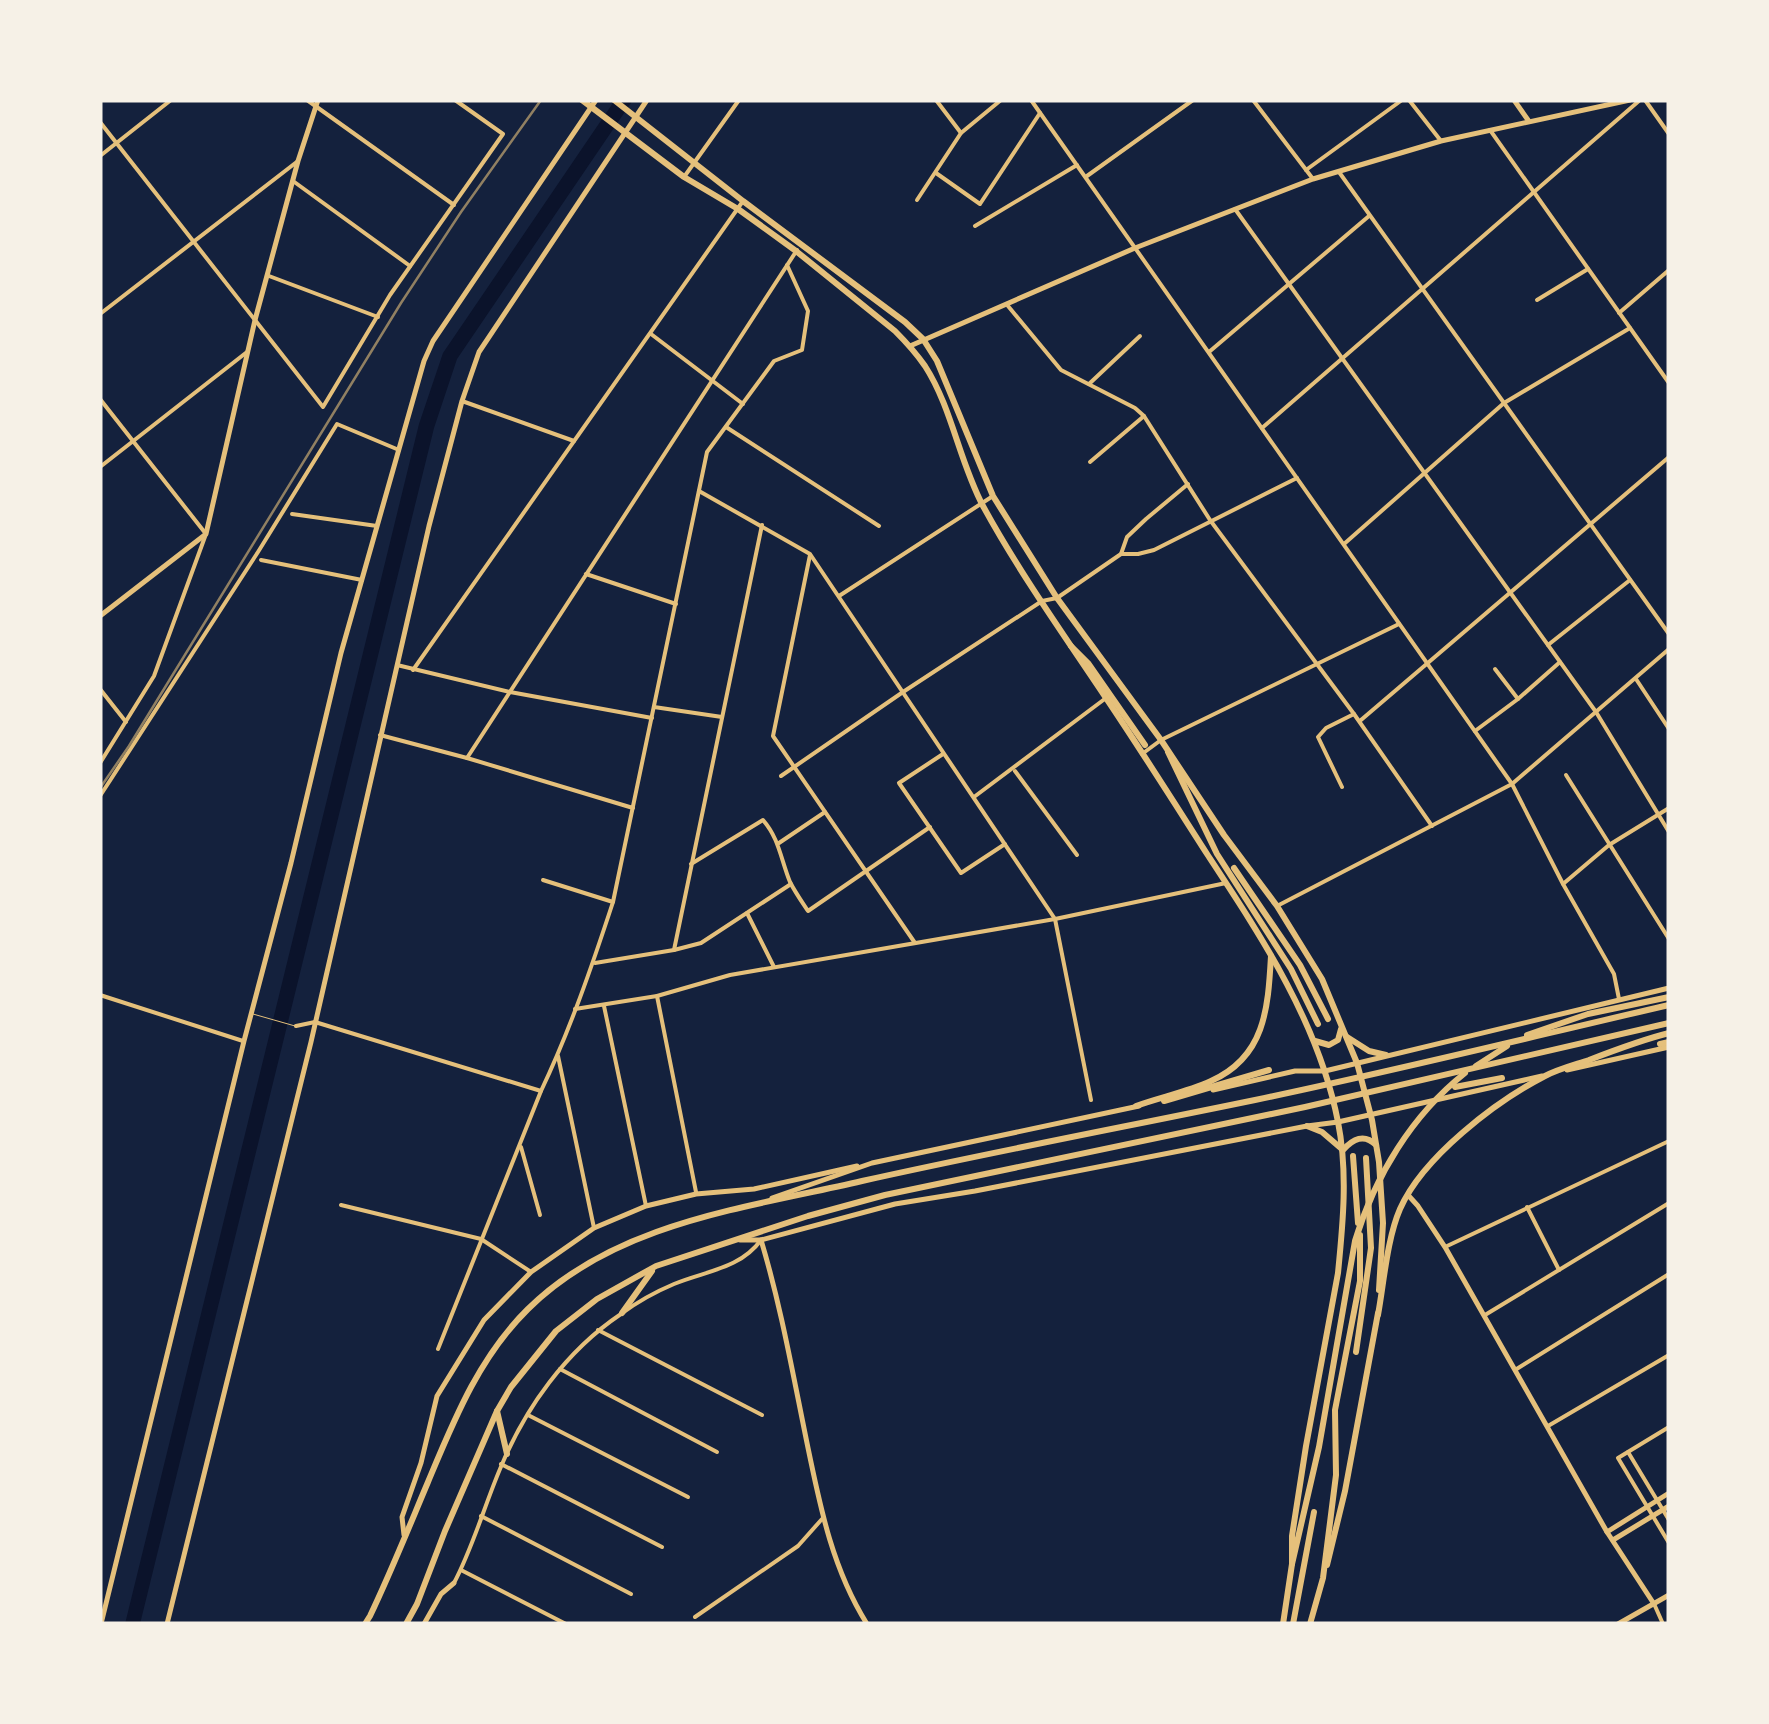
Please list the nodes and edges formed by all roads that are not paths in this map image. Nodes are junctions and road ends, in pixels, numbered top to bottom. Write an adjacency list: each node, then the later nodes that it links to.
1 (171, 100): 29 (street)
2 (307, 100): 18 (street)
3 (455, 100): 43 (street)
4 (582, 100): 19 (main road)
5 (614, 100): 21 (main road)
6 (647, 100): 21 (main road)
7 (740, 100): 32 (street)
8 (936, 100): 26 (street)
9 (1001, 100): 26 (street)
10 (1031, 100): 20 (street)
11 (1193, 100): 38 (street)
12 (1252, 100): 34 (street)
13 (1402, 100): 34 (street)
14 (1409, 100): 28 (street)
15 (1514, 100): 22 (main road)
16 (1630, 100): 22 (main road)
17 (1643, 100): 27 (street); 41 (street)
18 (316, 103): 31 (main road); 43 (street)
19 (594, 104): 24 (main road); 84 (main road)
20 (1040, 113): 33 (street); 36 (street)
21 (636, 117): 24 (main road); 32 (main road)
22 (1528, 120): 25 (main road)
23 (100, 122): 29 (street)
24 (621, 130): 37 (main road); 76 (main road)
25 (1490, 130): 28 (main road); 41 (street)
26 (961, 133): 36 (street)
27 (1669, 134)
28 (1440, 141): 35 (main road)
29 (116, 143): 30 (street); 48 (street)
30 (100, 156)
31 (298, 161): 40 (main road); 48 (street)
32 (694, 163): 37 (street); 44 (main road)
33 (1077, 165): 38 (street); 47 (street)
34 (1306, 170): 39 (street)
35 (1339, 172): 39 (main road); 46 (street)
36 (936, 173): 42 (street)
37 (684, 176): 44 (main road)
38 (1086, 178): 50 (street)
39 (1313, 179): 45 (main road)
40 (293, 181): 52 (street); 55 (main road)
41 (1534, 192): 53 (street); 57 (street)
42 (916, 200)
43 (454, 205): 52 (street)
44 (740, 205): 49 (main road); 65 (street)
45 (1235, 209): 50 (main road); 56 (street)
46 (1370, 215): 56 (street); 57 (street)
47 (975, 226)
48 (194, 242): 61 (street); 63 (street)
49 (799, 247): 51 (street); 67 (main road); 68 (main road)
50 (1135, 248): 59 (main road); 70 (street)
51 (787, 265): 72 (street); 78 (street)
52 (410, 266): 62 (street)
53 (1588, 268): 58 (street); 60 (street)
54 (1669, 270): 60 (street)
55 (269, 276): 62 (street); 63 (main road)
56 (1288, 284): 70 (street); 71 (street)
57 (1422, 288): 71 (street); 77 (street)
58 (1537, 300)
59 (1007, 304): 67 (main road); 74 (street)
60 (1620, 313): 64 (street)
61 (100, 314)
62 (378, 316): 63 (street)
63 (255, 320): 69 (main road)
64 (1630, 328): 73 (street); 77 (street)
65 (650, 333): 72 (street); 82 (street)
66 (1140, 336): 74 (street)
67 (923, 340): 68 (main road); 92 (main road)
68 (910, 346): 93 (main road)
69 (247, 352): 83 (street); 100 (main road)
70 (1209, 352): 81 (street)
71 (1342, 358): 81 (street); 88 (street)
72 (712, 381): 78 (street); 105 (street)
73 (1669, 383)
74 (1089, 384): 79 (street)
75 (100, 400): 83 (street)
76 (462, 401): 82 (street); 122 (main road)
77 (1504, 403): 88 (street); 96 (street)
78 (742, 404): 80 (street)
79 (1144, 416): 86 (street); 90 (street)
80 (726, 426): 91 (street); 99 (street)
81 (1262, 428): 89 (street)
82 (574, 441): 124 (street)
83 (133, 442): 87 (street); 100 (street)
84 (399, 450): 98 (main road); 153 (street)
85 (1669, 457): 96 (street)
86 (1090, 462)
87 (100, 468)
88 (1424, 473): 101 (street); 108 (street)
89 (1297, 478): 95 (street); 101 (street)
90 (1188, 484): 95 (street); 103 (street)
91 (700, 490): 97 (street); 112 (street)
92 (993, 496): 93 (street); 110 (main road)
93 (982, 504): 109 (street); 111 (main road)
94 (292, 514): 98 (street)
95 (1210, 520): 103 (street); 120 (street)
96 (1590, 524): 107 (street); 108 (street)
97 (762, 525): 102 (street); 134 (street)
98 (377, 526): 106 (main road)
99 (879, 526)
100 (206, 534): 113 (main road); 137 (street)
101 (1344, 544): 114 (street)
102 (810, 554): 109 (street); 147 (street)
103 (1121, 554): 110 (street)
104 (262, 560): 106 (street)
105 (586, 574): 112 (street); 127 (street)
106 (362, 580): 191 (main road)
107 (1630, 580): 115 (street); 116 (street)
108 (1510, 593): 116 (street); 121 (street)
109 (838, 596): 128 (street)
110 (1057, 598): 111 (street); 141 (main road)
111 (1042, 601): 117 (main road); 128 (street)
112 (676, 604): 131 (street)
113 (100, 616)
114 (1400, 624): 120 (street); 121 (street)
115 (1669, 634)
116 (1548, 644): 119 (street)
117 (1071, 646): 129 (main road); 142 (main road)
118 (1669, 649): 125 (street)
119 (1560, 662): 130 (street); 132 (street)
120 (1318, 664): 133 (street); 141 (street)
121 (1427, 664): 136 (street); 139 (street)
122 (397, 666): 124 (street); 140 (main road)
123 (1495, 669): 130 (street)
124 (413, 670): 127 (street)
125 (1636, 678): 132 (street); 138 (street)
126 (100, 689): 137 (street)
127 (510, 692): 135 (street); 145 (street)
128 (903, 692): 143 (street); 147 (street)
129 (1106, 698): 142 (main road); 148 (street)
130 (1518, 698): 139 (street)
131 (654, 706): 134 (street); 135 (street)
132 (1596, 712): 151 (street); 158 (street)
133 (1354, 714): 136 (street); 152 (street)
134 (722, 717): 166 (street)
135 (652, 718): 155 (street)
136 (1360, 721): 159 (street)
137 (126, 722): 146 (street)
138 (1669, 729)
139 (1475, 731): 151 (street)
140 (380, 735): 145 (street); 193 (main road)
141 (1162, 740): 142 (street); 144 (main road)
142 (1144, 749): 170 (main road)
143 (944, 752): 154 (street); 160 (street)
144 (1168, 752): 174 (main road); 196 (main road)
145 (467, 758): 155 (street)
146 (100, 763)
147 (794, 766): 150 (street); 157 (street)
148 (1014, 769): 154 (street); 165 (street)
149 (1566, 775): 164 (street)
150 (782, 776)
151 (1512, 784): 159 (street); 172 (street)
152 (1342, 787)
153 (100, 796)
154 (974, 798): 163 (street)
155 (633, 808): 173 (street)
156 (1669, 808): 158 (street)
157 (825, 812): 162 (street); 168 (street)
158 (1658, 814): 161 (street); 164 (street)
159 (1432, 826): 174 (street)
160 (930, 828): 163 (street); 168 (street)
161 (1669, 832)
162 (778, 844): 166 (street); 171 (street)
163 (1006, 844): 176 (street)
164 (1610, 845): 172 (street); 177 (street)
165 (1078, 855)
166 (691, 864): 179 (street)
167 (1234, 868): 192 (main road)
168 (866, 871): 171 (street); 178 (street)
169 (543, 880): 173 (street)
170 (1226, 883): 176 (street); 180 (main road)
171 (791, 884): 175 (street)
172 (1563, 884): 187 (street)
173 (613, 902): 181 (street)
174 (1278, 906): 194 (main road)
175 (747, 913): 179 (street); 182 (street)
176 (1054, 919): 178 (street); 213 (street)
177 (1669, 939)
178 (915, 943): 182 (street)
179 (674, 950): 181 (street)
180 (1271, 955): 201 (main road); 215 (main road)
181 (593, 964): 190 (street)
182 (774, 967): 185 (street)
183 (1669, 988): 187 (main road)
184 (100, 995): 202 (street)
185 (657, 996): 189 (street); 226 (street)
186 (1669, 997): 276 (main road)
187 (1619, 998): 205 (main road)
188 (1669, 1005): 232 (main road)
189 (604, 1006): 190 (street); 230 (street)
190 (576, 1009): 204 (street)
191 (251, 1014): 197 (lane); 202 (main road)
192 (1328, 1019)
193 (315, 1022): 197 (street); 198 (main road); 212 (street)
194 (1341, 1023): 200 (main road); 201 (main road)
195 (1669, 1023): 236 (main road)
196 (1318, 1024)
197 (296, 1026): 198 (lane)
198 (312, 1031): 285 (main road)
199 (1669, 1034): 209 (main road)
200 (1346, 1037): 205 (main road); 206 (main road)
201 (1314, 1040): 208 (main road)
202 (244, 1041): 284 (main road)
203 (1666, 1044): 209 (main road)
204 (558, 1055): 212 (street); 234 (street)
205 (1386, 1056): 206 (main road)
206 (1357, 1063): 208 (main road); 216 (main road)
207 (1269, 1070): 214 (main road)
208 (1325, 1071): 214 (main road); 217 (main road)
209 (1547, 1074): 216 (main road); 227 (main road)
210 (1502, 1078): 211 (main road)
211 (1456, 1087)
212 (541, 1091): 220 (street)
213 (1091, 1100)
214 (1164, 1101): 215 (main road)
215 (1136, 1106): 225 (main road)
216 (1371, 1114): 217 (main road); 221 (main road)
217 (1338, 1122): 218 (main road); 222 (main road)
218 (1307, 1126): 222 (main road); 237 (main road)
219 (1669, 1141): 231 (street)
220 (521, 1145): 233 (street); 235 (street)
221 (1377, 1146): 222 (main road); 244 (main road)
222 (1343, 1150): 276 (main road)
223 (1353, 1156): 278 (main road)
224 (1366, 1158): 248 (main road)
225 (872, 1163): 226 (main road); 232 (main road)
226 (696, 1194): 230 (main road)
227 (1408, 1195): 238 (main road); 244 (main road)
228 (1669, 1203): 240 (street)
229 (341, 1205): 235 (street)
230 (646, 1206): 234 (main road)
231 (1527, 1208): 238 (street); 240 (street)
232 (736, 1210): 272 (main road)
233 (540, 1215)
234 (594, 1228): 241 (main road)
235 (481, 1240): 241 (street); 247 (street)
236 (732, 1240): 237 (main road); 239 (main road)
237 (761, 1240): 243 (street); 269 (main road)
238 (1445, 1248): 245 (main road)
239 (656, 1266): 243 (main road); 252 (main road)
240 (1559, 1270): 245 (street)
241 (531, 1272): 272 (main road)
242 (1669, 1274): 251 (street)
243 (622, 1313): 246 (street)
244 (1378, 1315): 278 (main road)
245 (1484, 1316): 251 (main road)
246 (598, 1330): 250 (street); 254 (street)
247 (438, 1349)
248 (1356, 1352)
249 (1669, 1355): 255 (street)
250 (560, 1369): 253 (street); 257 (street)
251 (1515, 1370): 255 (main road)
252 (497, 1411): 259 (main road); 287 (main road)
253 (526, 1415): 259 (street); 262 (street)
254 (762, 1415)
255 (1547, 1427): 271 (main road)
256 (1669, 1427): 258 (street)
257 (718, 1452)
258 (1628, 1452): 263 (street); 264 (street)
259 (507, 1454): 260 (street)
260 (502, 1464): 267 (street); 275 (street)
261 (1669, 1493): 263 (main road)
262 (688, 1497)
263 (1657, 1500): 264 (main road); 265 (street)
264 (1648, 1508): 268 (street); 271 (main road)
265 (1666, 1508): 268 (main road); 270 (street)
266 (1314, 1512): 292 (main road)
267 (481, 1516): 277 (street); 280 (street)
268 (1652, 1516): 273 (main road); 274 (street)
269 (822, 1519): 283 (street); 290 (main road)
270 (1669, 1520)
271 (1607, 1532): 273 (main road)
272 (405, 1538): 286 (main road)
273 (1613, 1540): 282 (main road)
274 (1669, 1543)
275 (662, 1546)
276 (1292, 1564): 291 (main road)
277 (461, 1570): 279 (street); 289 (street)
278 (1323, 1578): 293 (main road)
279 (454, 1583): 288 (main road)
280 (631, 1594)
281 (1669, 1595): 282 (main road)
282 (1654, 1604): 294 (main road); 295 (street)
283 (695, 1617)
284 (101, 1624)
285 (166, 1624)
286 (365, 1624)
287 (406, 1624)
288 (424, 1624)
289 (566, 1624)
290 (867, 1624)
291 (1283, 1624)
292 (1293, 1624)
293 (1310, 1624)
294 (1618, 1624)
295 (1663, 1624)

